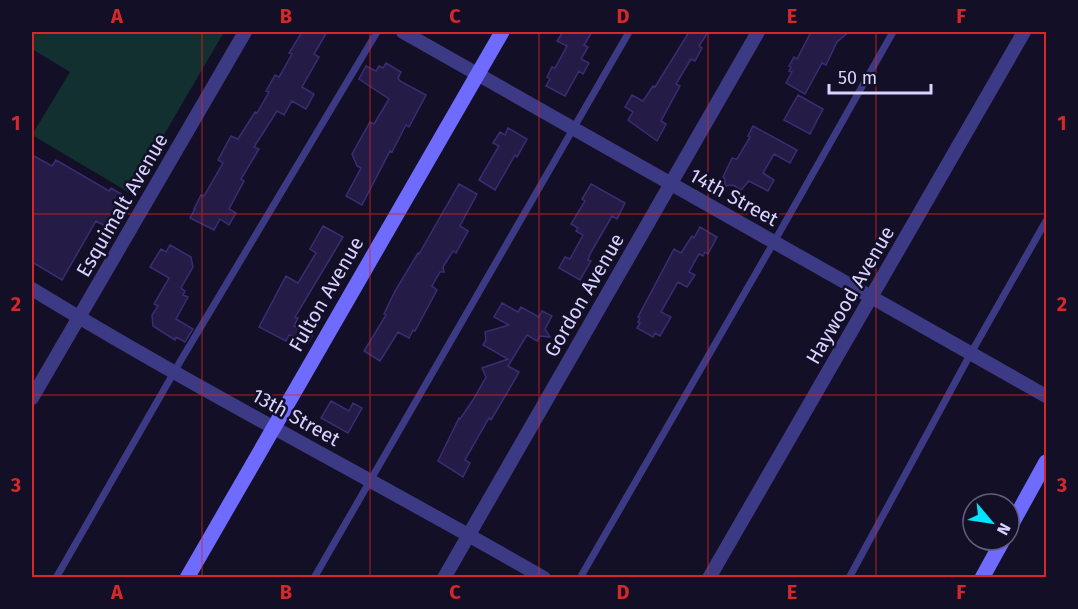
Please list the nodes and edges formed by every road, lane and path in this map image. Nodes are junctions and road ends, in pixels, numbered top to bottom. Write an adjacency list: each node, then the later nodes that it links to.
1 (245, 32): 16 (street, Esquimalt Avenue)
2 (378, 32): 18 (lane)
3 (403, 32): 9 (street, 14th Street)
4 (502, 32): 9 (street, Fulton Avenue)
5 (629, 32): 10 (lane)
6 (758, 32): 11 (street, Gordon Avenue)
7 (893, 32): 13 (lane)
8 (1024, 32): 15 (street, Haywood Avenue)
9 (477, 74): 10 (street, 14th Street); 21 (street, Fulton Avenue)
10 (574, 128): 11 (street, 14th Street); 23 (lane)
11 (670, 183): 13 (street, 14th Street); 25 (street, Gordon Avenue)
12 (1047, 221): 17 (lane)
13 (774, 242): 15 (street, 14th Street); 32 (lane)
14 (32, 289): 16 (street, 13th Street)
15 (872, 298): 17 (street, 14th Street); 33 (street, Haywood Avenue)
16 (79, 318): 18 (street, 13th Street); 20 (street, Esquimalt Avenue)
17 (971, 352): 19 (street, 14th Street); 34 (lane)
18 (175, 372): 21 (street, 13th Street); 27 (lane)
19 (1047, 396)
20 (32, 398)
21 (273, 428): 23 (street, 13th Street); 28 (street, Fulton Avenue)
22 (1047, 462): 24 (street)
23 (370, 479): 25 (street, 13th Street); 29 (lane)
24 (1021, 508)
25 (469, 535): 30 (street, Gordon Avenue); 31 (street, 13th Street)
26 (996, 552): 35 (street)
27 (56, 578)
28 (187, 578)
29 (314, 578)
30 (444, 578)
31 (544, 578)
32 (580, 578)
33 (709, 578)
34 (849, 578)
35 (982, 578)

